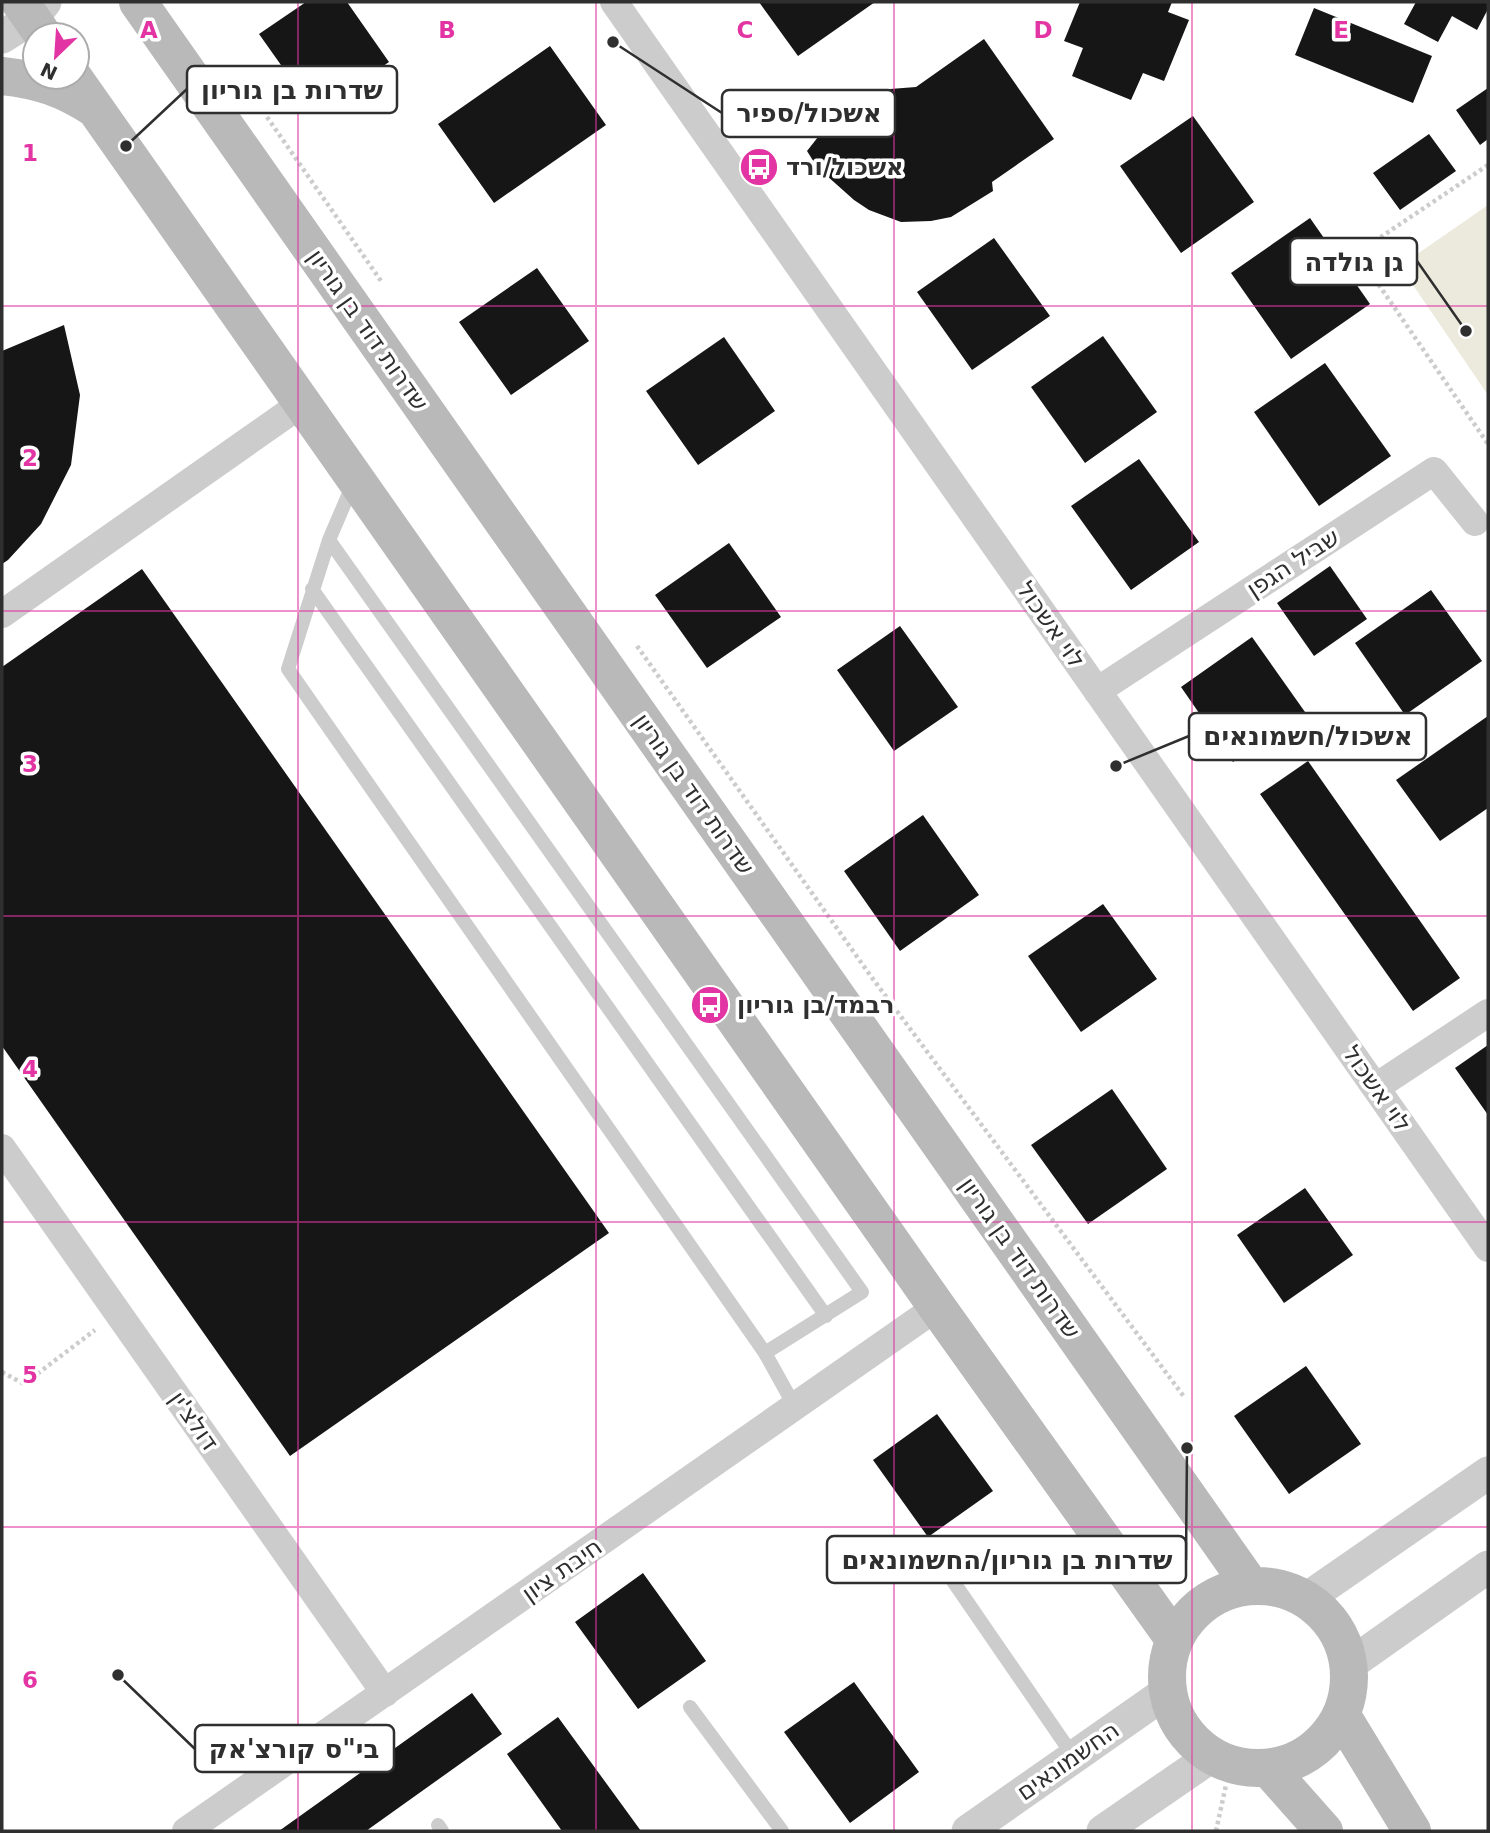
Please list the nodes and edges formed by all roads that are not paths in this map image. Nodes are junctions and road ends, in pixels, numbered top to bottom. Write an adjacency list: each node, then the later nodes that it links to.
1 (138, 2): 24 (main road, שדרות דוד בן גוריון)
2 (614, 2): 12 (street, לוי אשכול)
3 (2, 76): 5 (main road)
4 (82, 91): 5 (main road)
5 (94, 108): 6 (main road)
6 (301, 404): 7 (main road); 11 (street)
7 (355, 480): 9 (lane); 17 (main road)
8 (1475, 522): 12 (street, שביל הגפן)
9 (329, 540): 10 (lane); 18 (lane)
10 (312, 589): 18 (lane); 19 (lane)
11 (2, 614)
12 (1097, 691): 14 (street, לוי אשכול)
13 (1488, 1013): 14 (street)
14 (1376, 1087): 16 (street, לוי אשכול)
15 (2, 1148): 29 (street, דולצ'ין)
16 (1488, 1248)
17 (937, 1307): 20 (street, חיבת ציון); 26 (main road)
18 (826, 1316): 19 (lane)
19 (765, 1353): 20 (lane)
20 (795, 1407): 29 (street, חיבת ציון)
21 (1488, 1474): 25 (street)
22 (1488, 1567): 27 (street)
23 (944, 1568): 32 (lane)
24 (1251, 1585): 25 (main road); 26 (main road)
25 (1306, 1599): 27 (main road)
26 (1174, 1639): 28 (main road)
27 (1349, 1665): 31 (main road)
28 (1168, 1691): 32 (street, החשמונאים); 33 (main road)
29 (385, 1693): 35 (street, חיבת ציון)
30 (690, 1707): 36 (lane)
31 (1342, 1716): 34 (main road); 40 (main road)
32 (1074, 1757): 37 (street, החשמונאים)
33 (1221, 1760): 34 (main road); 38 (street)
34 (1268, 1768): 39 (main road)
35 (186, 1831)
36 (782, 1831)
37 (968, 1831)
38 (1103, 1831)
39 (1324, 1831)
40 (1412, 1831)

